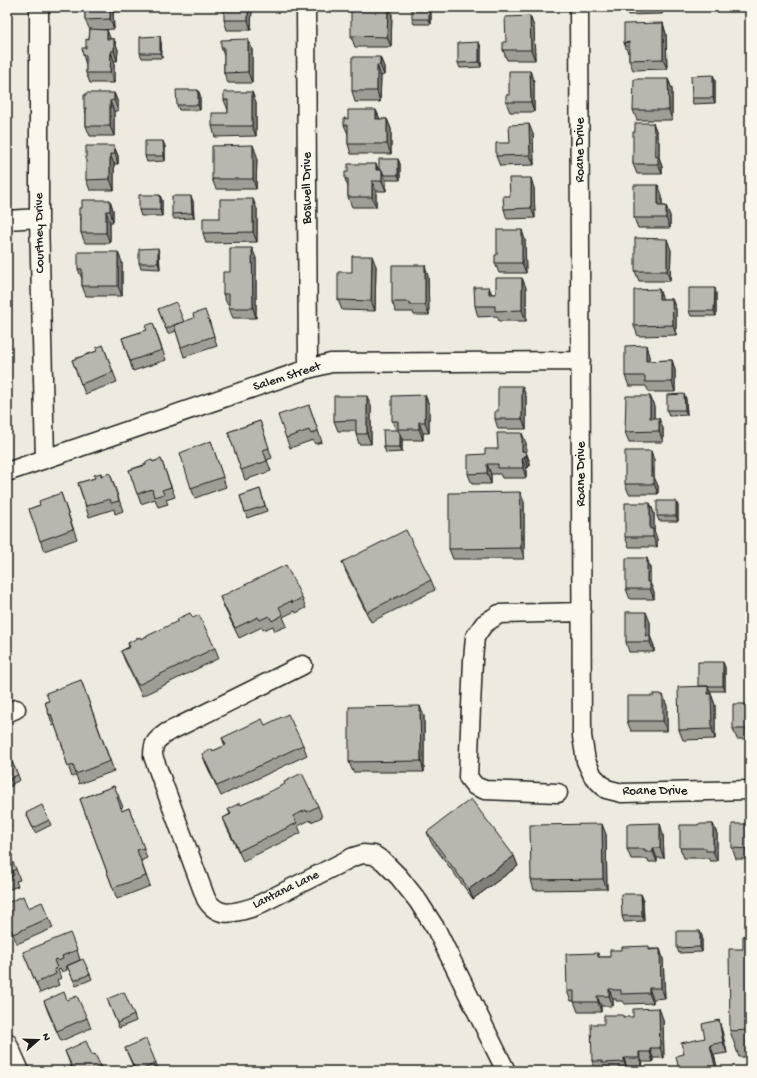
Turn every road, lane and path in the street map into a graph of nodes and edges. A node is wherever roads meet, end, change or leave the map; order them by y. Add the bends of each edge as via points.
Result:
1 (39, 7) edge
2 (306, 7) edge
3 (579, 7) edge
4 (39, 218) junction
5 (7, 220) edge
6 (581, 361) junction
7 (308, 369) junction
8 (45, 458) junction
9 (7, 472) edge
10 (582, 612) junction
11 (303, 665) dead end
12 (750, 790) edge
13 (558, 793) dead end
14 (7, 1042) edge
15 (20, 1071) edge
16 (506, 1071) edge

1 - 4 street, Courtney Drive
2 - 7 street, Boswell Drive
3 - 6 street, Roane Drive
4 - 5 street
4 - 8 street, Courtney Drive
6 - 7 street, Salem Street via 331,363
6 - 10 street, Roane Drive
7 - 8 street, Salem Street
8 - 9 street, Salem Street
10 - 12 street, Roane Drive via 582,736 586,761 593,776 606,789 622,793
10 - 13 street via 499,614 484,624 475,637 468,777 475,786 485,790
11 - 16 street, Lantana Lane via 166,733 155,742 154,756 210,906 217,911 228,913 254,907 353,857 363,854 374,855 399,877 436,929
14 - 15 street

